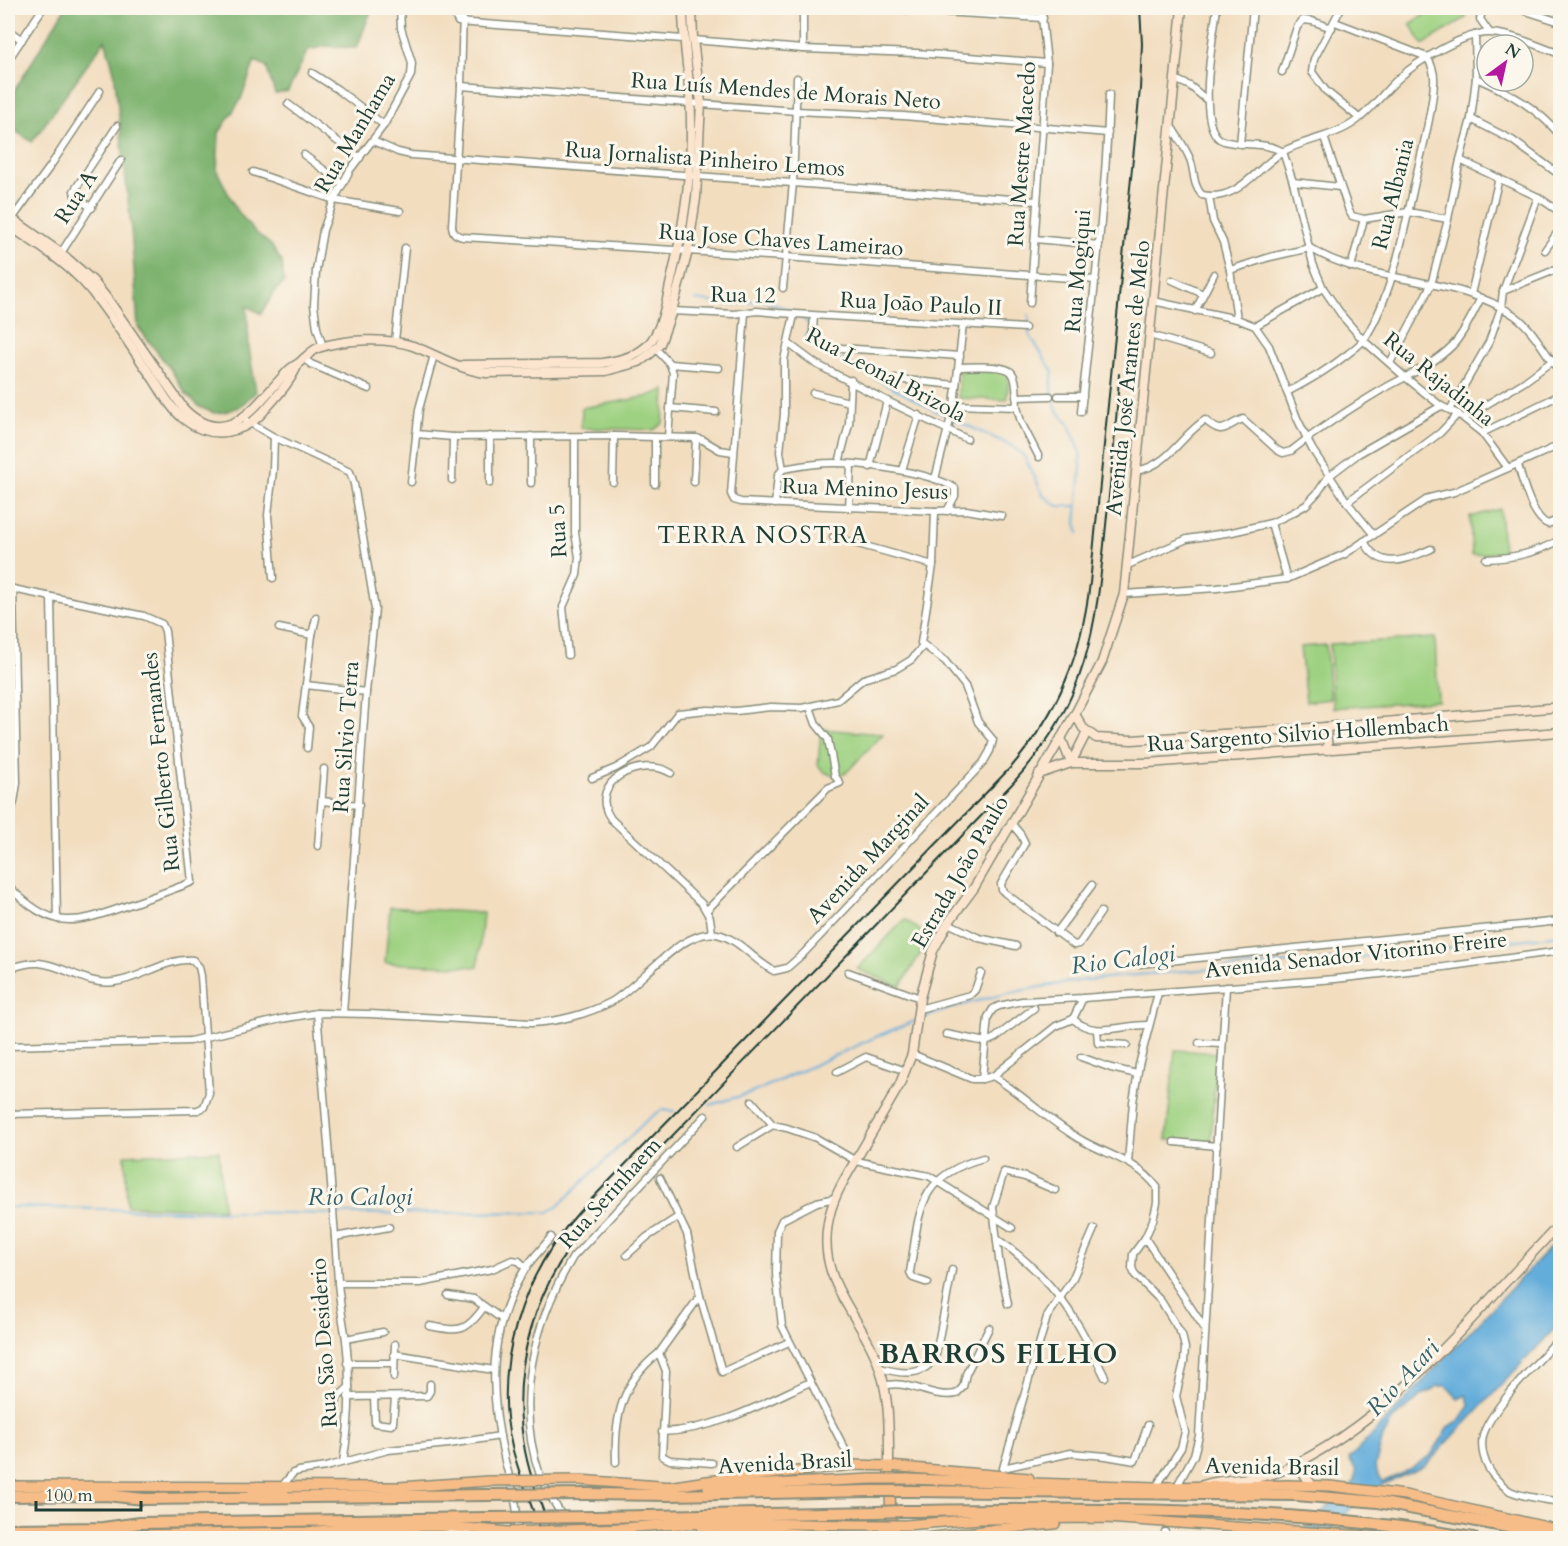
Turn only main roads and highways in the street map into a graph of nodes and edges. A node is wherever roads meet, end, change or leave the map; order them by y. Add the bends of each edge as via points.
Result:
1 (683, 8) edge
2 (692, 8) edge
3 (1182, 8) edge
4 (693, 177) junction
5 (9, 220) edge
6 (683, 251) junction
7 (136, 348) junction
8 (574, 368) junction
9 (1560, 707) edge
10 (1075, 714) junction
11 (1326, 727) junction
12 (1087, 732) junction
13 (1560, 732) edge
14 (1061, 738) junction
15 (1328, 750) junction
16 (1071, 763) junction
17 (1039, 774) junction
18 (1560, 1224) edge
19 (1303, 1460) junction
20 (889, 1466) junction
21 (1055, 1484) junction
22 (1312, 1485) junction
23 (8, 1486) edge
24 (224, 1486) junction
25 (1200, 1486) junction
26 (668, 1487) junction
27 (8, 1496) edge
28 (313, 1497) junction
29 (1090, 1518) junction
30 (335, 1521) junction
31 (682, 1523) junction
32 (8, 1529) edge
33 (1560, 1530) edge
34 (259, 1532) junction
35 (476, 1534) edge
36 (8, 1537) edge
37 (1560, 1537) edge
38 (858, 1539) edge
39 (892, 1539) edge
40 (926, 1539) edge
41 (1395, 1539) edge
42 (1473, 1539) edge

1 - 4 main road
2 - 4 main road via 701,103
3 - 10 main road, Avenida José Arantes de Melo via 1124,594 1102,662
4 - 6 main road
5 - 7 main road via 83,281
5 - 7 main road via 84,272 101,291
6 - 8 main road via 662,317 648,345 627,357
6 - 8 main road via 672,310 656,349 639,362 620,369
7 - 8 main road via 184,409 206,423 218,425 250,424 288,370 323,347 395,341 458,365
9 - 11 main road, Rua Sargento Silvio Hollembach
10 - 12 main road
10 - 14 main road, Avenida José Arantes de Melo
11 - 12 main road, Rua Sargento Silvio Hollembach via 1132,740 1096,738
11 - 15 main road
12 - 16 main road
13 - 15 main road, Rua Sargento Silvio Hollembach
14 - 16 main road
14 - 17 main road, Estrada João Paulo
15 - 16 main road, Rua Sargento Silvio Hollembach via 1148,763
16 - 17 main road, Rua Sargento Silvio Hollembach
17 - 20 main road, Estrada João Paulo via 933,951 906,1071 835,1198 826,1236 831,1276 880,1368 888,1418
18 - 19 main road via 1422,1371 1368,1416
19 - 22 main road via 1303,1473
19 - 25 main road via 1271,1475 1217,1480
20 - 21 main road via 1019,1477
20 - 26 main road via 853,1465
20 - 39 main road, Estrada João Paulo
21 - 25 main road, Avenida Brasil
21 - 26 main road, Avenida Brasil, bridge via 871,1479
22 - 25 main road, Avenida Brasil
22 - 33 main road, Avenida Brasil via 1415,1497
23 - 24 main road, Avenida Brasil
24 - 26 main road, Avenida Brasil, bridge via 399,1487 579,1480
24 - 28 main road
27 - 28 highway, Avenida Brasil
28 - 37 highway, Avenida Brasil, bridge via 872,1491 1215,1493 1378,1502
29 - 31 main road, bridge via 906,1525
29 - 40 main road
29 - 41 main road
30 - 32 highway, Avenida Brasil
30 - 34 main road
30 - 42 highway, Avenida Brasil, bridge via 1184,1510 1367,1524
31 - 35 main road, bridge
31 - 38 main road
34 - 35 main road via 440,1526
34 - 36 main road

